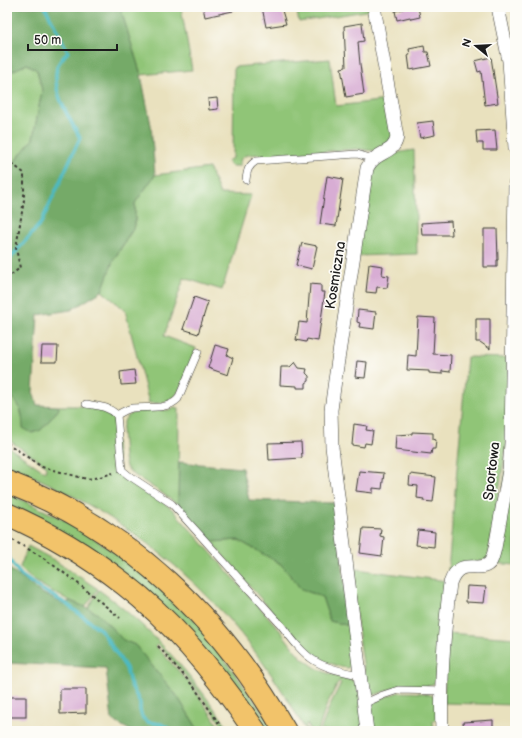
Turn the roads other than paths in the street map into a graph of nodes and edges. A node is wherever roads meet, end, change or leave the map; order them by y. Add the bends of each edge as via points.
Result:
1 (374, 7) edge
2 (498, 7) edge
3 (515, 148) edge
4 (371, 161) junction
5 (246, 180) dead end
6 (515, 184) edge
7 (198, 352) dead end
8 (86, 404) dead end
9 (117, 415) junction
10 (7, 482) edge
11 (7, 514) edge
12 (360, 676) junction
13 (441, 691) junction
14 (363, 704) junction
15 (255, 731) edge
16 (285, 731) edge
17 (367, 731) edge
18 (442, 731) edge

1 - 4 street via 397,137 392,148
2 - 3 street via 509,61
4 - 5 lane via 357,154 256,160 251,164
4 - 12 street, Kosmiczna via 367,168 334,380 332,410 332,447
6 - 13 street, Sportowa via 509,470 491,560 485,566 460,569 452,576
7 - 9 lane via 178,399 172,405 130,408
8 - 9 lane via 112,410
9 - 12 lane via 122,470 172,504 306,655 328,669
10 - 16 highway via 94,525 172,586 197,610 245,668
11 - 15 highway via 47,533 84,556 124,584 155,611 207,667
12 - 14 street, Kosmiczna
13 - 14 lane via 398,690
13 - 18 street, Sportowa
14 - 17 street, Kosmiczna

